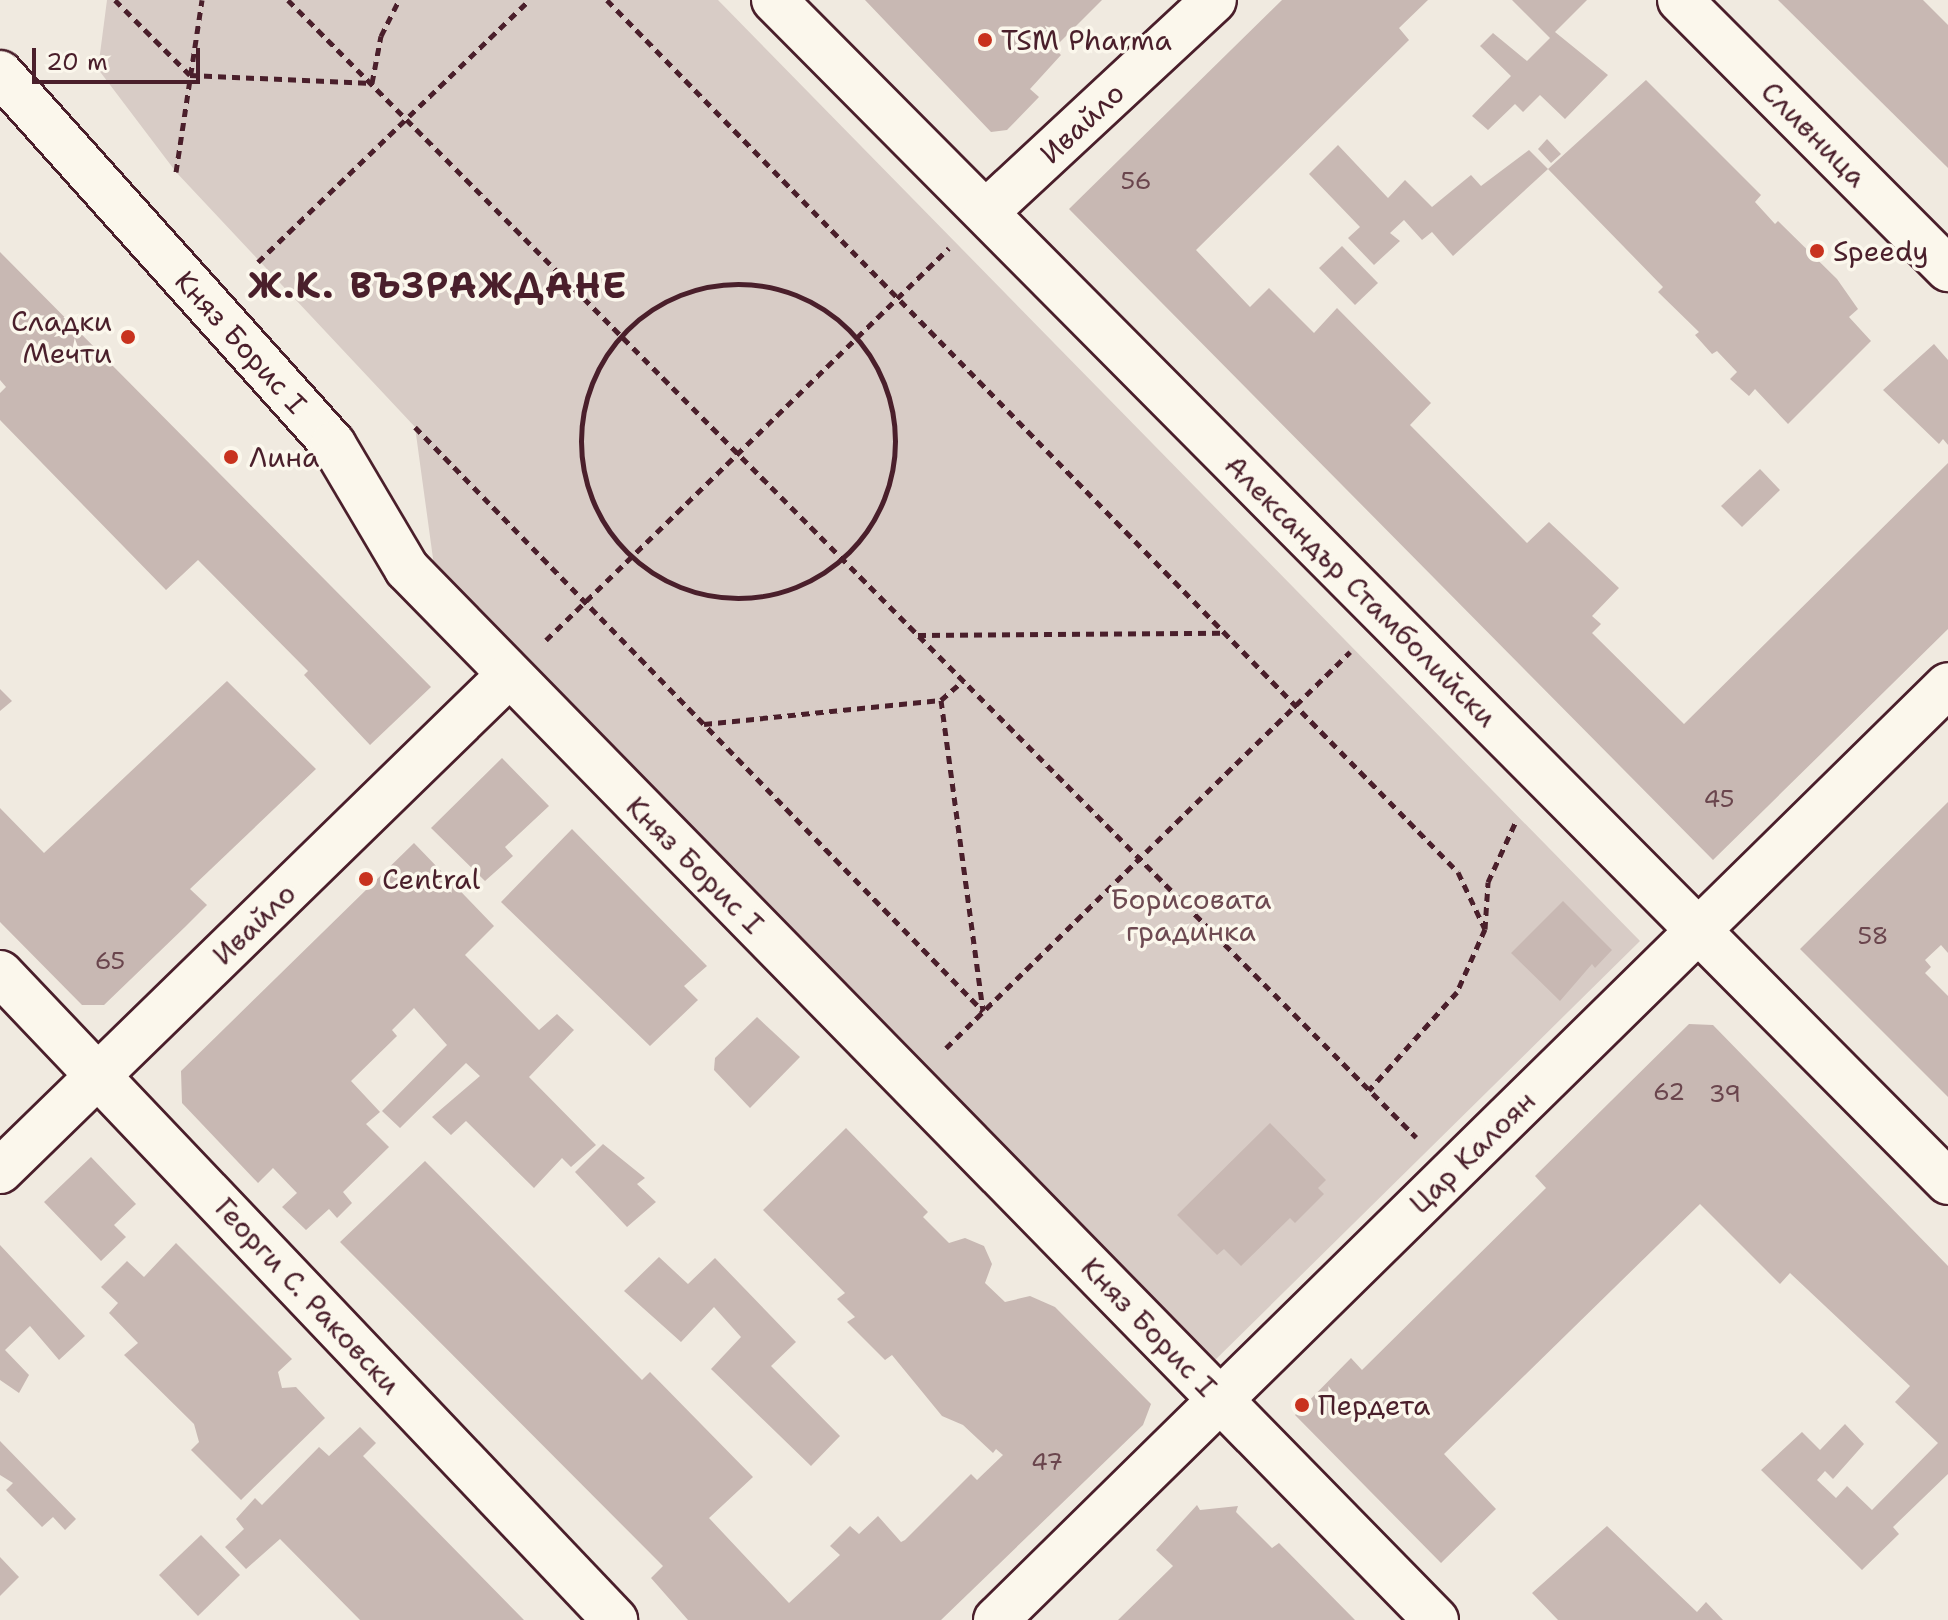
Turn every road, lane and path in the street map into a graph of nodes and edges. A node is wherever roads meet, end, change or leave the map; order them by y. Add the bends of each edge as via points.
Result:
1 (115, 0) edge
2 (202, 0) edge
3 (288, 0) edge
4 (399, 0) edge
5 (529, 0) edge
6 (607, 0) edge
7 (774, 0) edge
8 (1214, 0) edge
9 (1680, 0) edge
10 (0, 73) edge
11 (190, 75) junction
12 (372, 83) junction
13 (405, 120) junction
14 (176, 172) dead end
15 (986, 212) junction
16 (258, 262) dead end
17 (1948, 269) edge
18 (898, 297) junction
19 (620, 335) junction
20 (857, 337) junction
21 (415, 427) dead end
22 (737, 454) junction
23 (631, 558) junction
24 (843, 561) junction
25 (586, 601) junction
26 (1225, 633) junction
27 (917, 635) junction
28 (1354, 648) dead end
29 (508, 676) junction
30 (963, 681) junction
31 (1948, 685) edge
32 (941, 700) junction
33 (1294, 704) junction
34 (704, 724) junction
35 (1519, 817) dead end
36 (1139, 858) junction
37 (1485, 929) junction
38 (1698, 930) junction
39 (0, 973) edge
40 (983, 1011) junction
41 (942, 1052) dead end
42 (99, 1075) junction
43 (1369, 1090) junction
44 (1418, 1140) dead end
45 (0, 1171) edge
46 (1948, 1182) edge
47 (1220, 1400) junction
48 (615, 1620) edge
49 (996, 1620) edge
50 (1436, 1620) edge

1 - 11 path
2 - 11 path
3 - 12 path
4 - 12 path via 381,36
5 - 13 path
6 - 18 path
7 - 15 street, Александър Стамболийски
8 - 15 street, Ивайло
9 - 17 street, Сливница
10 - 29 street, Княз Борис I via 333,444 407,569
11 - 12 path
11 - 14 path
12 - 13 path
13 - 16 path
13 - 19 path
15 - 18 path
15 - 38 street, Александър Стамболийски
18 - 20 path
18 - 26 path
19 - 20 path via 662,302 709,285 759,284 807,299
19 - 22 path
19 - 23 path via 596,371 582,416 581,463 594,508
20 - 22 path
20 - 24 path via 879,369 895,419 894,470 877,518
21 - 25 path
22 - 23 path
22 - 24 path
23 - 24 path via 659,578 706,596 755,599 803,586
23 - 25 path
24 - 27 path
25 - 29 path
25 - 34 path
26 - 27 path
26 - 33 path
27 - 30 path
28 - 33 path
29 - 42 street, Ивайло
29 - 47 street, Княз Борис I
30 - 32 path
30 - 36 path
31 - 38 street, Цар Калоян
32 - 34 path
32 - 40 path
33 - 36 path
33 - 37 path via 1458,872
34 - 40 path
35 - 37 path via 1488,882
36 - 40 path
36 - 43 path
37 - 43 path via 1457,992
38 - 46 street, Александър Стамболийски
38 - 47 street, Цар Калоян
39 - 42 street, Георги С. Раковски
40 - 41 path
42 - 45 street, Ивайло
42 - 48 street, Георги С. Раковски
43 - 44 path
47 - 49 street, Цар Калоян
47 - 50 street, Княз Борис I

